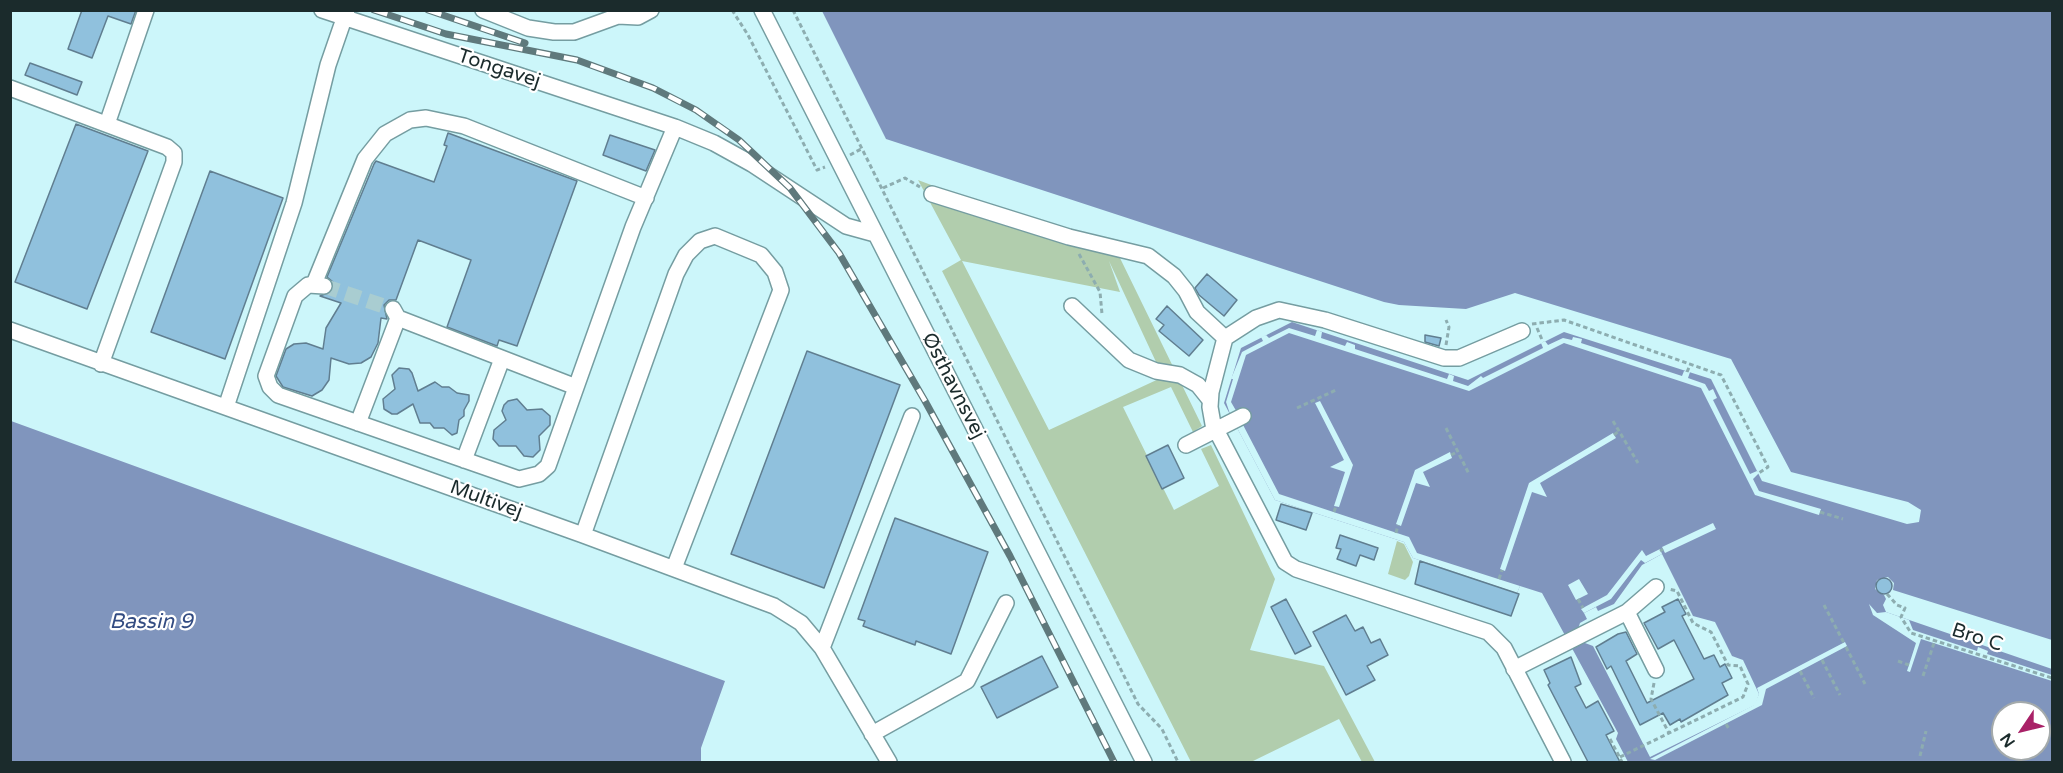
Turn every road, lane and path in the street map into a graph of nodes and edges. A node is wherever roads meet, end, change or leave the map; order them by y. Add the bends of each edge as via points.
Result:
1 (146, 10) edge
2 (322, 10) edge
3 (483, 10) edge
4 (651, 10) edge
5 (732, 10) edge
6 (762, 10) edge
7 (793, 10) edge
8 (620, 13) edge
9 (346, 14) edge
10 (10, 88) edge
11 (107, 124) junction
12 (675, 127) junction
13 (863, 148) junction
14 (838, 161) junction
15 (883, 188) junction
16 (932, 194) joint
17 (646, 198) junction
18 (875, 234) junction
19 (1069, 237) junction
20 (1100, 292) dead end
21 (1072, 306) dead end
22 (1446, 320) dead end
23 (1449, 327) dead end
24 (10, 330) edge
25 (1522, 331) joint
26 (1225, 338) junction
27 (502, 359) junction
28 (1691, 363) junction
29 (101, 364) junction
30 (1688, 372) dead end
31 (576, 387) junction
32 (1336, 390) dead end
33 (1210, 400) junction
34 (226, 407) junction
35 (1298, 408) dead end
36 (912, 416) dead end
37 (1243, 416) dead end
38 (1613, 421) dead end
39 (358, 423) junction
40 (1446, 428) dead end
41 (1216, 430) junction
42 (1619, 431) junction
43 (1614, 435) dead end
44 (1186, 445) dead end
45 (1458, 452) junction
46 (1451, 455) dead end
47 (464, 460) junction
48 (1638, 463) dead end
49 (1469, 474) dead end
50 (1759, 474) dead end
51 (1336, 506) dead end
52 (1334, 512) dead end
53 (1820, 512) dead end
54 (1843, 519) dead end
55 (1398, 525) dead end
56 (1396, 533) dead end
57 (583, 535) junction
58 (674, 568) junction
59 (1502, 570) dead end
60 (1499, 579) dead end
61 (1656, 587) joint
62 (1887, 594) dead end
63 (1578, 599) dead end
64 (1005, 603) dead end
65 (1824, 605) dead end
66 (1583, 608) dead end
67 (1627, 612) junction
68 (1844, 643) dead end
69 (1934, 643) dead end
70 (1846, 647) dead end
71 (822, 648) junction
72 (1821, 660) dead end
73 (1898, 661) dead end
74 (1909, 665) dead end
75 (1514, 669) junction
76 (1656, 670) joint
77 (1800, 671) dead end
78 (1923, 676) dead end
79 (2052, 678) edge
80 (1865, 684) dead end
81 (1840, 695) dead end
82 (1814, 698) dead end
83 (1726, 724) dead end
84 (1729, 729) dead end
85 (1926, 731) dead end
86 (873, 734) junction
87 (1670, 734) junction
88 (1610, 739) dead end
89 (1920, 756) dead end
90 (1620, 757) junction
91 (889, 762) edge
92 (1144, 762) edge
93 (1178, 762) edge
94 (1563, 762) edge
95 (1622, 762) edge

1 - 11 street
2 - 9 street, Tongavej
3 - 8 street via 528,28 554,32 574,32
4 - 8 street via 638,18
5 - 14 path via 817,170
6 - 14 street, Østhavnsvej
7 - 13 path
9 - 12 street, Tongavej
9 - 34 street via 328,65 294,203
10 - 11 street
11 - 29 street via 167,147 175,157
12 - 17 street
12 - 18 street, Tongavej via 752,164 846,226
13 - 14 path
13 - 15 path
14 - 18 street, Østhavnsvej
15 - 16 path via 905,178
15 - 93 path via 1138,704 1162,729
16 - 19 street
17 - 31 street
17 - 39 street via 464,126 426,118 410,120 385,134 364,159 319,285 295,296 266,376 278,395
18 - 92 street, Østhavnsvej
19 - 20 path
19 - 26 street via 1148,256 1174,276 1197,312
21 - 33 street via 1129,360 1155,371 1180,375 1198,385
22 - 23 path
24 - 29 street, Multivej
25 - 26 street via 1459,358 1444,358 1325,320 1279,310 1256,318
25 - 28 path via 1534,322 1564,320
26 - 33 street
27 - 31 street
27 - 39 street via 395,314
27 - 47 street
28 - 30 path
28 - 50 path via 1721,375 1768,467
29 - 34 street, Multivej
31 - 47 street via 548,466 539,474 519,479
32 - 35 path
33 - 41 street via 1210,416
34 - 57 street, Multivej
36 - 71 street
37 - 41 street
38 - 42 path
39 - 47 street
40 - 45 path
41 - 44 street
41 - 75 street via 1286,562 1296,569 1480,627 1499,642
42 - 43 path
42 - 48 path
45 - 46 path
45 - 49 path
51 - 52 path
53 - 54 path
55 - 56 path
57 - 58 street, Multivej
57 - 58 street via 676,274 686,255 700,241 715,236 761,255 775,272 781,290
58 - 71 street, Multivej via 774,606 801,623
59 - 60 path
61 - 67 street
61 - 87 path via 1677,591 1693,623 1711,632 1728,665 1740,666 1749,684 1743,697
62 - 79 path, Bro C via 1905,609 1901,617 1911,633
63 - 66 path
64 - 86 street via 967,681
65 - 68 path
67 - 75 street
67 - 76 street
69 - 78 path
70 - 80 path
71 - 86 street, Multivej
72 - 81 path
73 - 74 path
75 - 94 street
76 - 87 path via 1651,699
77 - 82 path
83 - 84 path
85 - 89 path
86 - 91 street, Multivej
87 - 90 path
88 - 90 path
90 - 95 path

